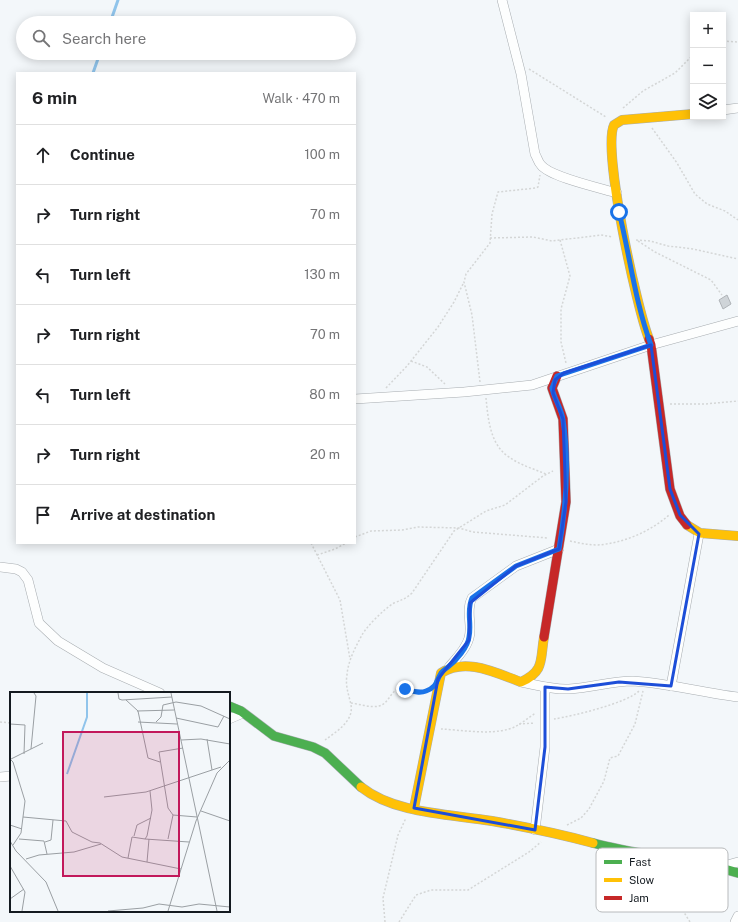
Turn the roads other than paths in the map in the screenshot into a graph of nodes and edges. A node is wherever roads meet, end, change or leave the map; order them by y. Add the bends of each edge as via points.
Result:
1 (502, 0) edge
2 (738, 108) edge
3 (726, 110) edge
4 (690, 114) edge
5 (617, 193) junction
6 (738, 321) edge
7 (651, 345) junction
8 (557, 376) junction
9 (356, 399) edge
10 (699, 534) junction
11 (738, 536) edge
12 (559, 549) junction
13 (0, 567) edge
14 (449, 667) junction
15 (521, 682) junction
16 (671, 686) junction
17 (545, 687) junction
18 (158, 692) edge
19 (738, 697) edge
20 (230, 706) edge
21 (243, 713) junction
22 (230, 719) edge
23 (10, 776) edge
24 (0, 777) edge
25 (414, 808) junction
26 (535, 830) junction
27 (611, 848) edge
28 (738, 862) edge
29 (728, 865) edge
30 (728, 870) edge
31 (738, 873) edge
32 (738, 916) edge
33 (735, 922) edge

1 - 5 street via 518,61 535,154 541,165 549,172 562,177
2 - 3 street
4 - 5 street via 644,117 623,120 615,124 611,146
5 - 7 street via 637,302
6 - 7 street
7 - 8 street
7 - 10 street via 670,488 676,508 684,521
8 - 9 street via 532,385
8 - 12 street via 552,388 563,419 566,466 566,502
10 - 11 street
10 - 16 street
12 - 14 street via 516,566 472,598 469,610 469,640
12 - 15 street via 538,668 534,676
13 - 18 street via 19,569 24,573 39,623 45,631 103,668
14 - 15 street via 480,668
14 - 25 street via 441,673 438,682
15 - 17 street
16 - 17 street via 633,681 568,689
16 - 19 street
17 - 26 street via 545,747
20 - 21 street
21 - 22 street
21 - 25 street via 274,736 315,748 332,758 373,797
23 - 24 street
25 - 26 street
26 - 27 street
28 - 29 street
30 - 31 street
32 - 33 street

